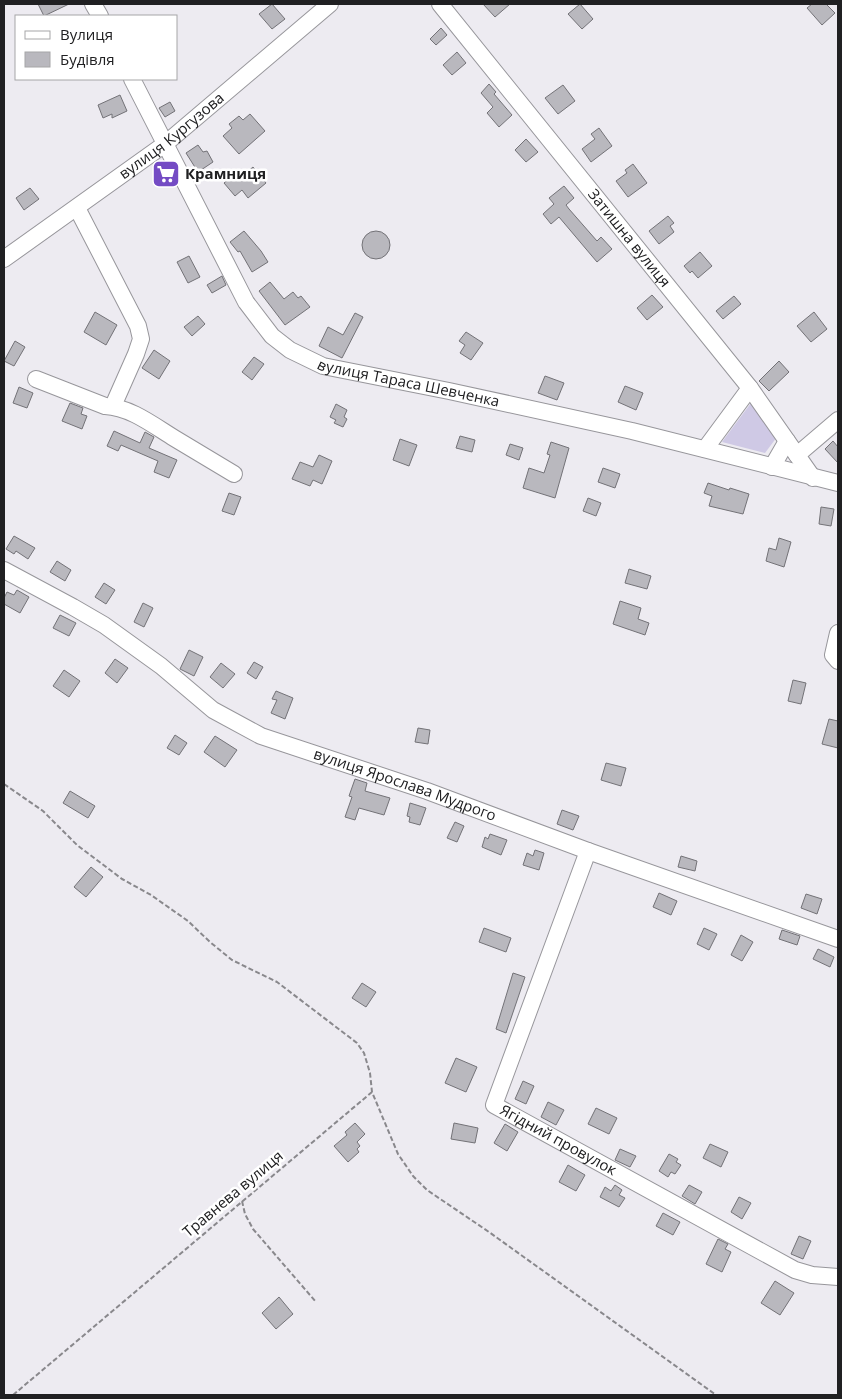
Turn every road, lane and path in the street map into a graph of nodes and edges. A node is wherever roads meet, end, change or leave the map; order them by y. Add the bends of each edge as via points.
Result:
1 (93, 4) edge
2 (330, 4) edge
3 (440, 4) edge
4 (99, 15) edge
5 (133, 80) edge
6 (165, 144) junction
7 (77, 208) junction
8 (4, 259) edge
9 (36, 379) dead end
10 (750, 388) junction
11 (113, 406) junction
12 (838, 420) edge
13 (787, 441) junction
14 (705, 449) junction
15 (797, 455) junction
16 (772, 466) junction
17 (234, 474) dead end
18 (813, 478) junction
19 (838, 483) edge
20 (4, 570) edge
21 (838, 634) edge
22 (838, 661) edge
23 (4, 784) edge
24 (588, 851) junction
25 (838, 939) edge
26 (372, 1092) junction
27 (242, 1201) junction
28 (834, 1274) edge
29 (316, 1302) dead end
30 (13, 1395) edge
31 (716, 1395) edge

1 - 4 street
2 - 6 street, вулиця Кургузова
3 - 10 street, Затишна вулиця
5 - 6 street, вулиця Тараса Шевченка
6 - 7 street, вулиця Кургузова
6 - 14 street, вулиця Тараса Шевченка via 246,302 272,336 290,350 323,366 478,397
7 - 8 street, вулиця Кургузова
7 - 11 street via 138,326 141,340
9 - 11 street via 105,406
10 - 13 street, Затишна вулиця
10 - 14 street
11 - 17 street via 144,420
12 - 15 street
13 - 15 street, Затишна вулиця
13 - 16 street
14 - 16 street, вулиця Тараса Шевченка
15 - 18 street, Затишна вулиця
16 - 18 street, вулиця Тараса Шевченка
18 - 19 street, вулиця Тараса Шевченка
20 - 24 street, вулиця Ярослава Мудрого via 104,625 161,666 213,710 261,736 427,791
21 - 22 street via 833,650
23 - 26 path via 43,811 77,845 122,879 188,920 232,960 277,982 358,1042 370,1073
24 - 25 street, вулиця Ярослава Мудрого
24 - 28 street, Ягідний провулок via 494,1105 795,1270 812,1275
26 - 27 path, Травнева вулиця
26 - 31 path via 398,1154 427,1190
27 - 29 path via 253,1228
27 - 30 path, Травнева вулиця

